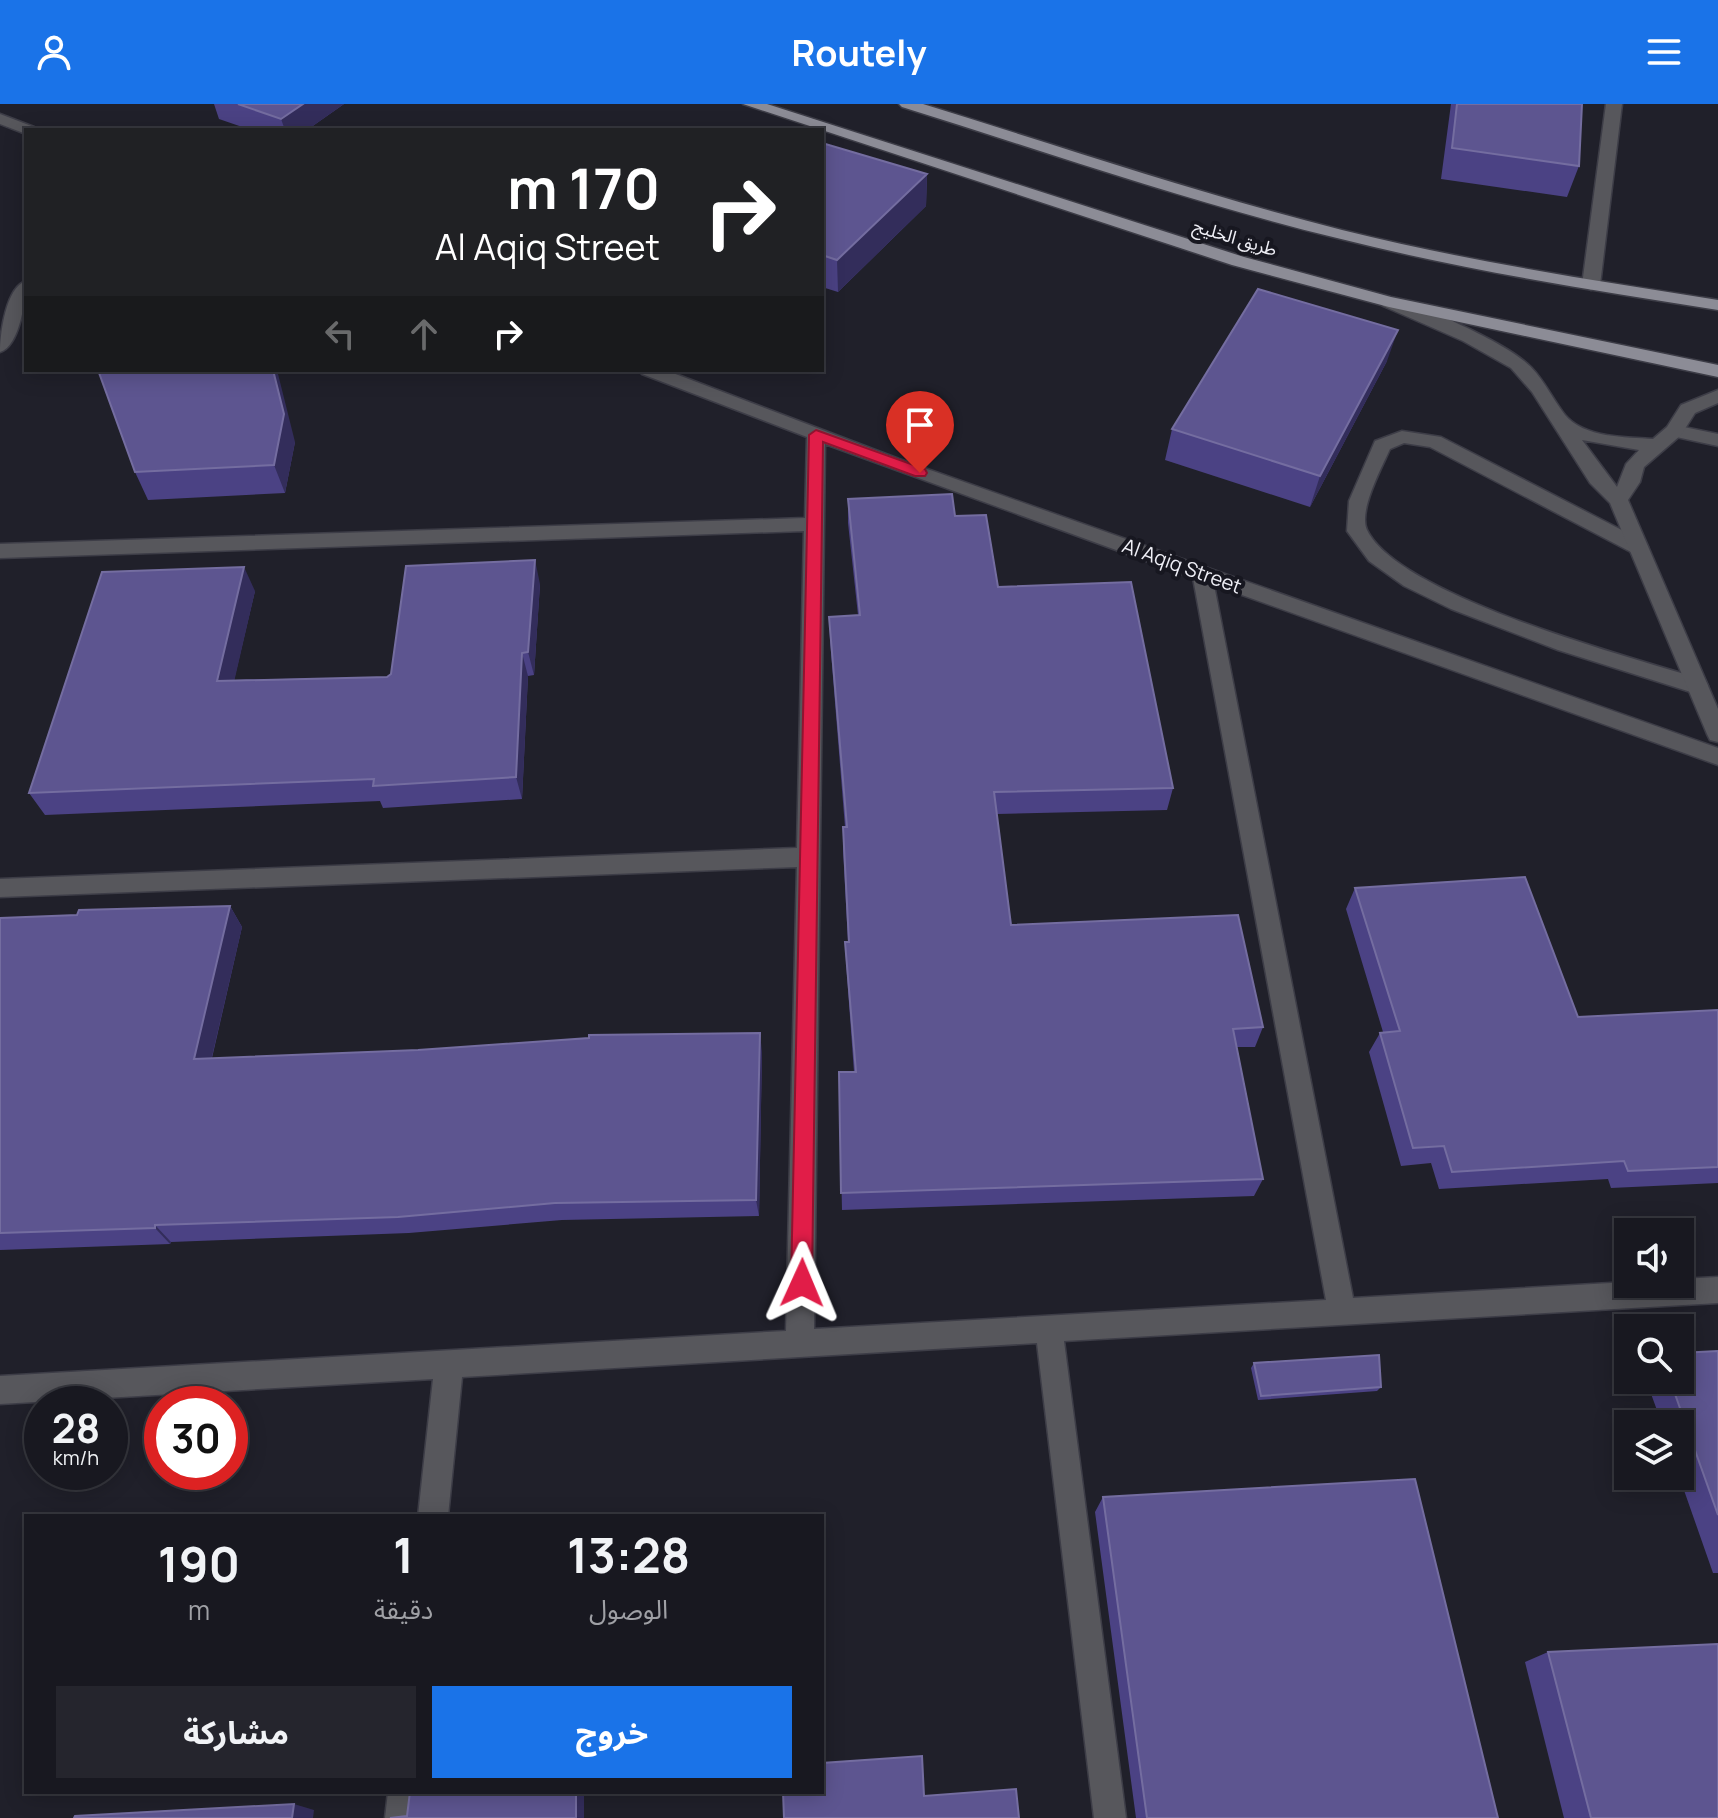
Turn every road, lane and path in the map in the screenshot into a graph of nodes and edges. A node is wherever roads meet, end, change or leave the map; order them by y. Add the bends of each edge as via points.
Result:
1 (751, 104) edge
2 (907, 104) edge
3 (1614, 104) edge
4 (0, 119) edge
5 (24, 128) edge
6 (1591, 285) junction
7 (24, 291) edge
8 (1389, 302) junction
9 (1718, 305) edge
10 (0, 346) edge
11 (1718, 371) edge
12 (653, 372) edge
13 (1718, 396) edge
14 (1558, 420) junction
15 (1674, 431) junction
16 (816, 435) junction
17 (1718, 440) edge
18 (1654, 445) junction
19 (1618, 500) junction
20 (815, 524) junction
21 (1638, 547) junction
22 (0, 551) edge
23 (1202, 573) junction
24 (1697, 686) junction
25 (1718, 734) edge
26 (1718, 757) edge
27 (809, 857) junction
28 (0, 888) edge
29 (1718, 1290) edge
30 (1342, 1312) junction
31 (1049, 1329) junction
32 (800, 1343) junction
33 (449, 1364) junction
34 (0, 1390) edge
35 (433, 1514) edge
36 (404, 1794) edge
37 (401, 1818) edge
38 (1110, 1818) edge

1 - 8 main road, طريق الخليج via 1238,261
2 - 6 main road, طريق الخليج via 1245,208 1402,249
3 - 6 street
4 - 5 street
6 - 9 main road, طريق الخليج
7 - 10 street
8 - 11 main road, طريق الخليج
8 - 14 street via 1517,364
12 - 16 street, Al Aqiq Street
13 - 15 street via 1688,409
14 - 18 street via 1596,437
14 - 19 street
15 - 17 street
15 - 18 street
16 - 20 street
16 - 23 street, Al Aqiq Street
18 - 19 street via 1635,464
19 - 21 street
20 - 22 street
20 - 27 street
21 - 24 street
21 - 24 street via 1434,441 1402,437 1382,445 1354,517 1369,551 1423,588 1493,620
23 - 26 street, Al Aqiq Street
23 - 30 street
24 - 25 street
27 - 28 street
27 - 32 street
29 - 30 street
30 - 31 street
31 - 32 street
31 - 38 street
32 - 33 street
33 - 34 street
33 - 35 street
36 - 37 street

